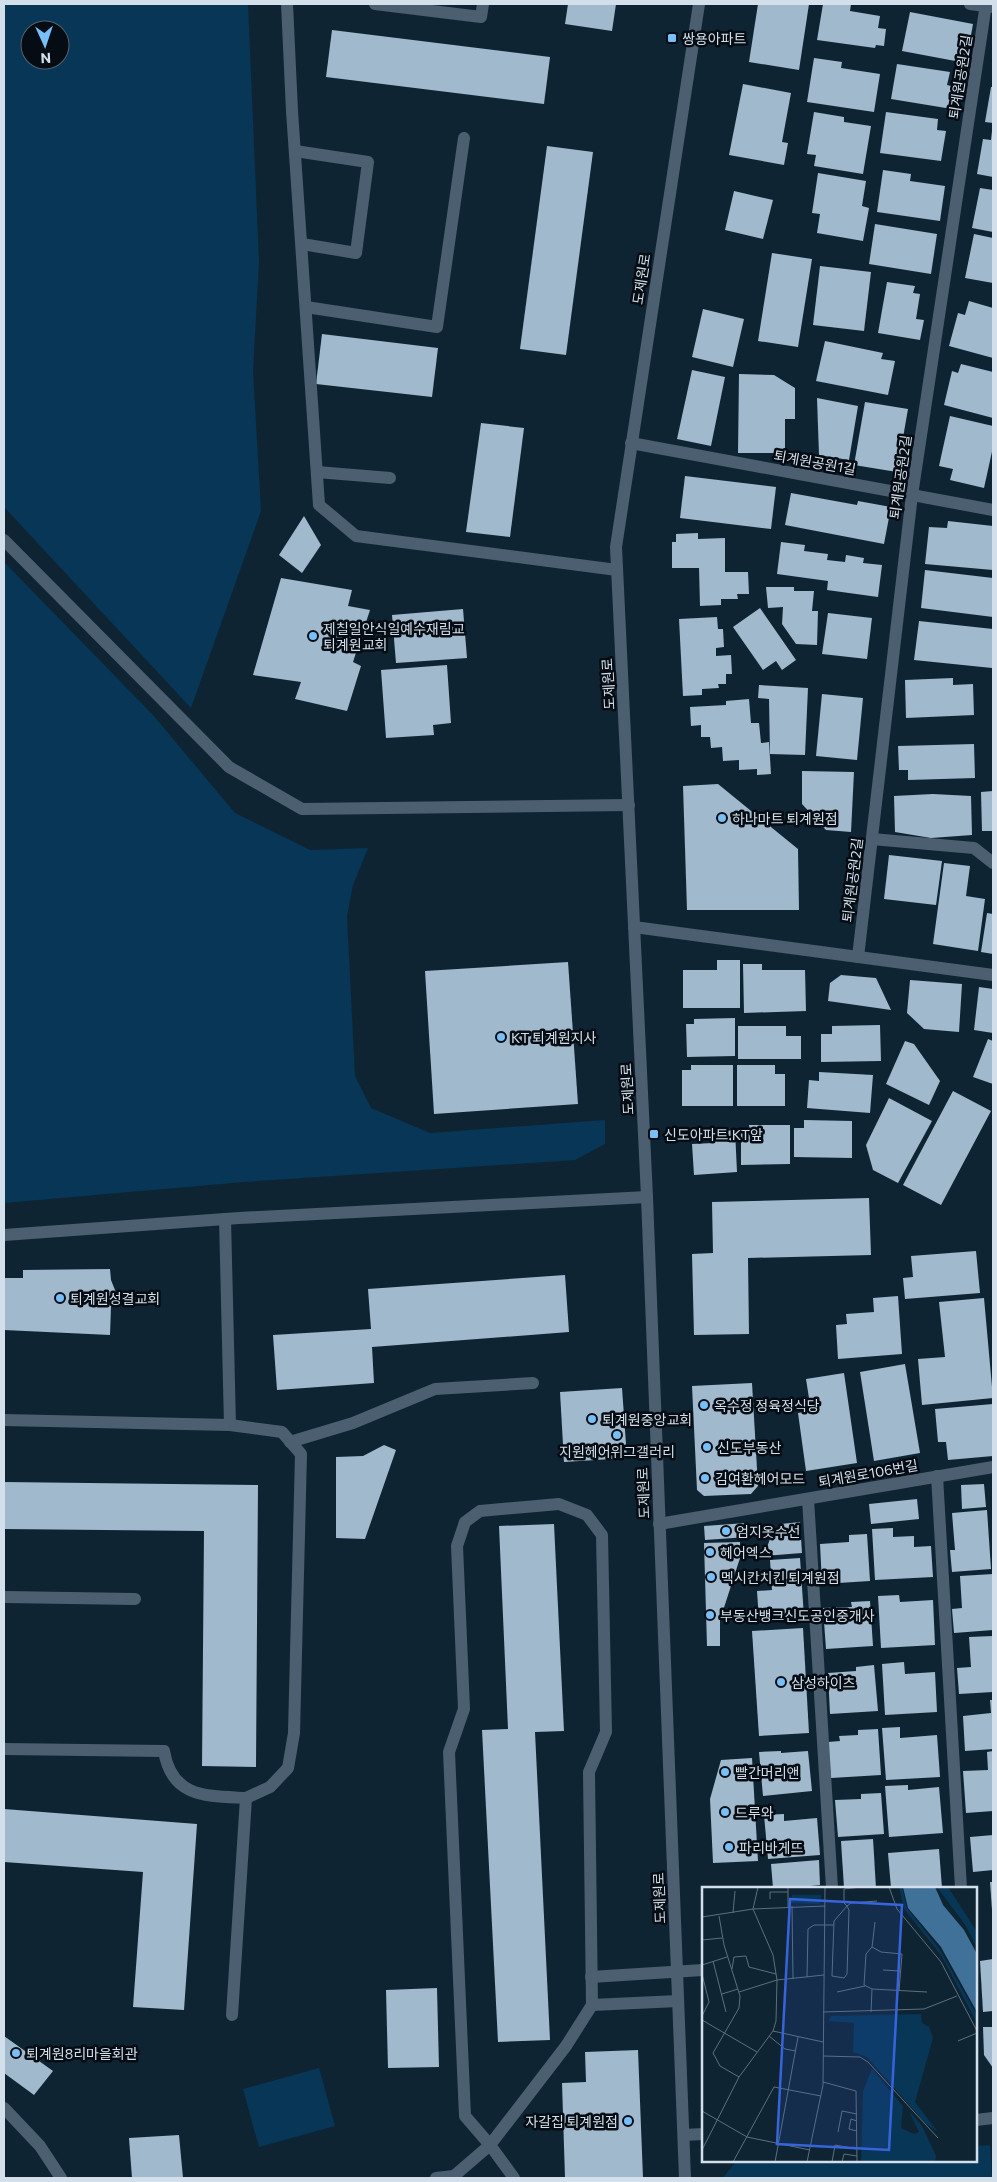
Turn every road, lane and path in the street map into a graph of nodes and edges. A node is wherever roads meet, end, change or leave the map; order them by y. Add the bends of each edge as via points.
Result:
1 (287, 4) edge
2 (375, 4) edge
3 (483, 4) edge
4 (699, 4) edge
5 (970, 4) edge
6 (988, 6) edge
7 (464, 138) dead end
8 (295, 151) junction
9 (302, 244) junction
10 (306, 307) junction
11 (631, 443) junction
12 (317, 472) junction
13 (390, 478) dead end
14 (912, 495) junction
15 (993, 510) edge
16 (4, 540) edge
17 (617, 570) junction
18 (629, 805) junction
19 (872, 839) junction
20 (993, 863) edge
21 (634, 927) junction
22 (858, 957) junction
23 (993, 975) edge
24 (648, 1196) junction
25 (225, 1219) junction
26 (4, 1235) edge
27 (533, 1383) dead end
28 (4, 1420) edge
29 (230, 1425) junction
30 (290, 1442) junction
31 (993, 1467) edge
32 (937, 1476) junction
33 (808, 1499) junction
34 (659, 1524) junction
35 (4, 1597) edge
36 (135, 1599) dead end
37 (4, 1749) edge
38 (246, 1798) junction
39 (832, 1887) edge
40 (962, 1887) edge
41 (702, 1970) edge
42 (677, 1972) junction
43 (592, 1977) junction
44 (678, 2001) junction
45 (592, 2005) junction
46 (232, 2015) dead end
47 (4, 2108) edge
48 (993, 2118) edge
49 (977, 2120) edge
50 (702, 2134) edge
51 (684, 2136) junction
52 (490, 2144) junction
53 (61, 2178) edge
54 (436, 2178) edge
55 (514, 2178) edge
56 (685, 2178) edge

1 - 8 street
2 - 3 street via 481,17
4 - 11 street, 도제원로
5 - 6 street
6 - 14 street, 퇴계원공원2길
7 - 10 street via 438,327
8 - 9 street
8 - 9 street via 368,162 356,252
9 - 10 street
10 - 12 street
11 - 14 street, 퇴계원공원1길
11 - 17 street, 도제원로 via 616,547
12 - 13 street
12 - 17 street via 319,505 356,536
14 - 15 street, 퇴계원공원1길
14 - 19 street, 퇴계원공원2길
16 - 18 street via 229,767 302,809
17 - 18 street, 도제원로
18 - 21 street, 도제원로
19 - 20 street via 974,848
19 - 22 street, 퇴계원공원2길
21 - 22 street
21 - 24 street, 도제원로
22 - 23 street
24 - 25 street
24 - 34 street, 도제원로
25 - 26 street
25 - 29 street
27 - 30 street via 435,1389 353,1423
28 - 29 street
29 - 30 street via 282,1432
30 - 38 street via 301,1454 294,1732 288,1768 270,1787
31 - 32 street, 퇴계원로106번길
32 - 33 street, 퇴계원로106번길
32 - 40 street
33 - 34 street, 퇴계원로106번길
33 - 39 street
34 - 42 street, 도제원로
35 - 36 street
37 - 38 street via 164,1751 167,1769 179,1785 196,1794
38 - 46 street
41 - 42 street
42 - 43 street
42 - 44 street, 도제원로
43 - 45 street
43 - 52 street via 589,1772 606,1732 602,1535 587,1515 559,1504 480,1511 465,1522 457,1546 464,1709 449,1752 465,2116
44 - 45 street
44 - 51 street, 도제원로
45 - 52 street via 566,2046
47 - 53 street via 40,2146
48 - 49 street
50 - 51 street
51 - 56 street, 도제원로
52 - 54 street via 454,2176
52 - 55 street

